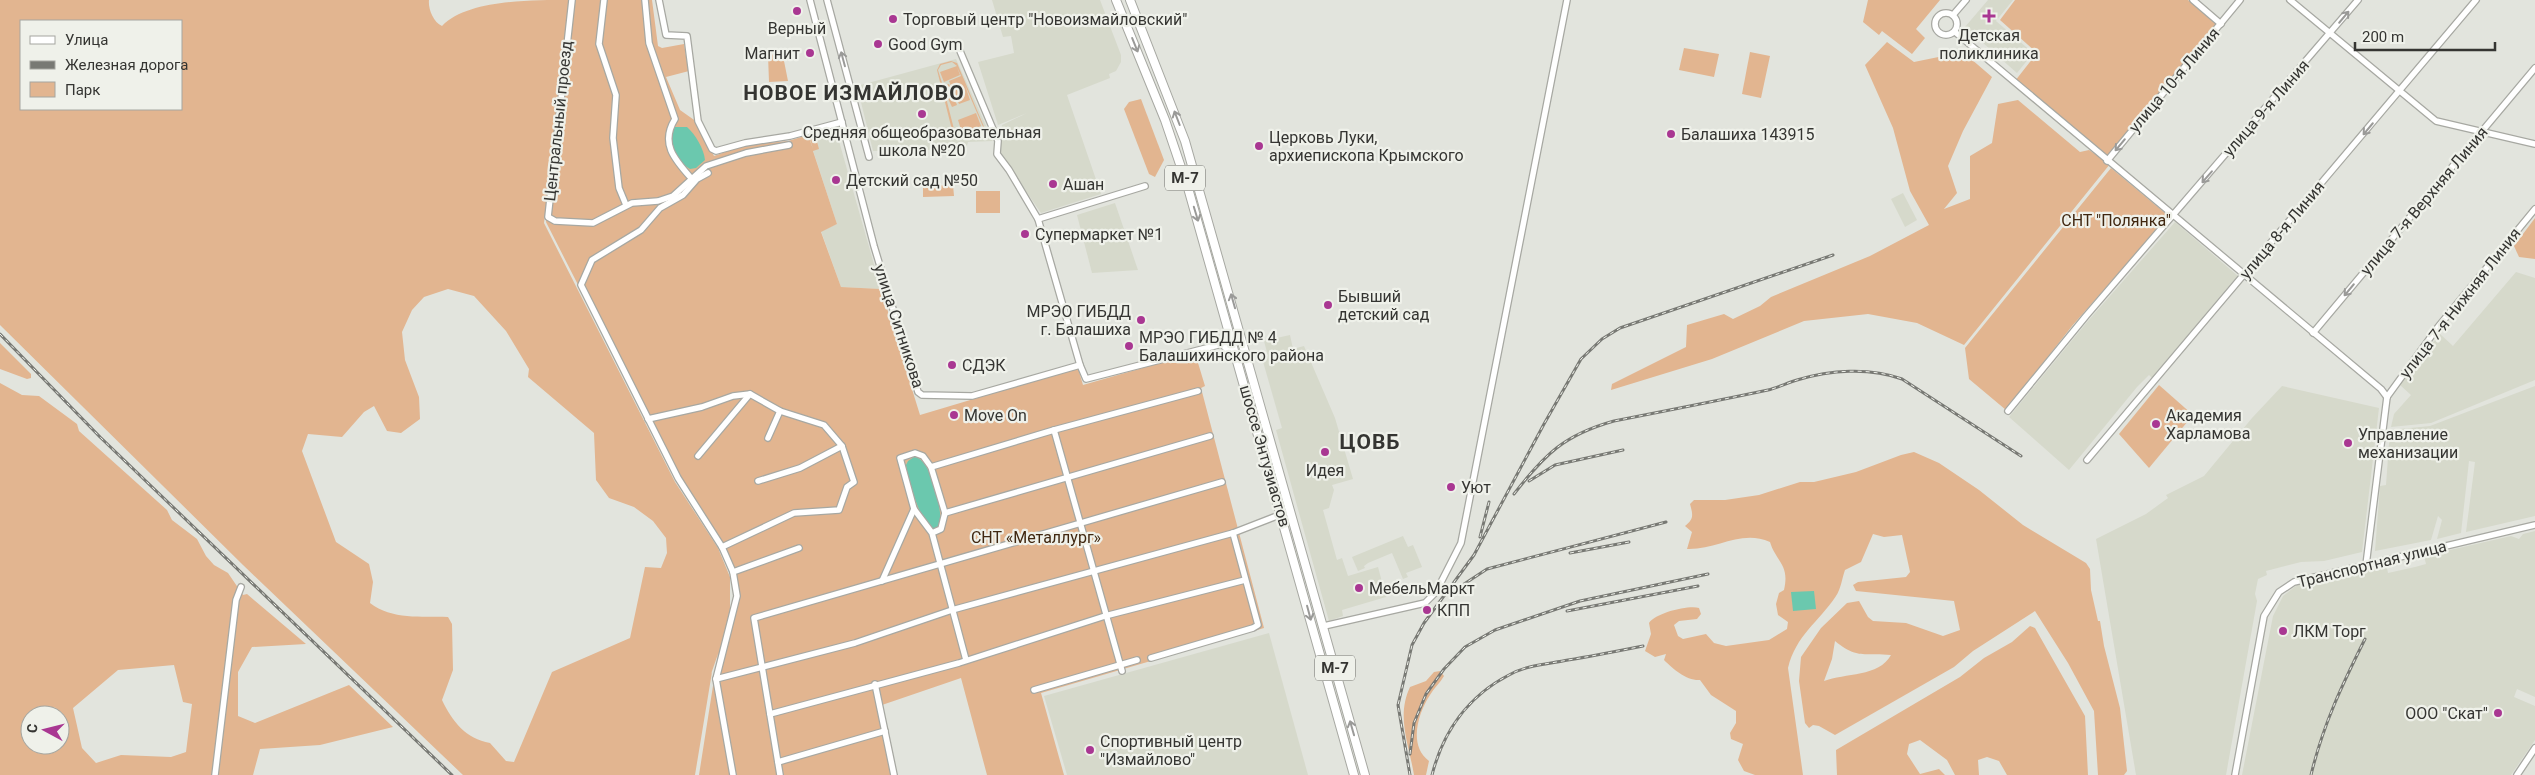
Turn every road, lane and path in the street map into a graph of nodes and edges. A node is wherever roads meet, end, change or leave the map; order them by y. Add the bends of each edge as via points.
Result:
1 (572, 0) edge
2 (604, 0) edge
3 (645, 0) edge
4 (659, 0) edge
5 (810, 0) edge
6 (827, 0) edge
7 (1116, 0) edge
8 (1130, 0) edge
9 (1567, 0) edge
10 (1966, 0) edge
11 (2193, 0) edge
12 (2240, 0) edge
13 (2290, 0) edge
14 (2358, 0) edge
15 (2476, 0) edge
16 (1954, 15) junction
17 (2221, 24) junction
18 (1955, 32) junction
19 (2330, 33) junction
20 (960, 51) dead end
21 (2535, 68) edge
22 (2400, 92) junction
23 (842, 122) junction
24 (2482, 132) junction
25 (2535, 144) edge
26 (789, 145) dead end
27 (869, 157) dead end
28 (2107, 161) junction
29 (708, 172) dead end
30 (691, 178) junction
31 (1145, 186) dead end
32 (626, 205) junction
33 (2535, 209) edge
34 (2174, 216) junction
35 (1038, 219) junction
36 (2244, 275) junction
37 (2313, 333) junction
38 (1238, 360) junction
39 (1080, 364) junction
40 (1198, 391) dead end
41 (750, 394) junction
42 (2386, 397) junction
43 (780, 411) junction
44 (2008, 412) dead end
45 (648, 419) junction
46 (1054, 430) junction
47 (1210, 436) dead end
48 (768, 438) dead end
49 (842, 446) junction
50 (698, 456) dead end
51 (2087, 460) dead end
52 (931, 467) junction
53 (1067, 477) junction
54 (758, 480) dead end
55 (1222, 482) dead end
56 (914, 508) junction
57 (945, 513) junction
58 (1282, 514) junction
59 (1079, 523) junction
60 (2535, 524) edge
61 (932, 533) junction
62 (1233, 533) junction
63 (722, 547) junction
64 (799, 548) dead end
65 (938, 564) junction
66 (2366, 565) junction
67 (1092, 570) junction
68 (733, 572) junction
69 (1245, 580) junction
70 (882, 581) junction
71 (241, 587) dead end
72 (952, 610) junction
73 (1105, 616) junction
74 (1324, 626) junction
75 (1151, 658) dead end
76 (966, 660) junction
77 (1136, 660) dead end
78 (761, 666) junction
79 (1121, 668) junction
80 (716, 679) junction
81 (875, 684) junction
82 (1034, 690) dead end
83 (770, 714) junction
84 (885, 731) junction
85 (2535, 748) edge
86 (778, 762) junction
87 (215, 775) edge
88 (732, 775) edge
89 (780, 775) edge
90 (894, 775) edge
91 (1354, 775) edge
92 (1365, 775) edge
93 (2235, 775) edge
94 (2517, 775) edge

1 - 32 street, Центральный проезд via 548,217 554,221 585,224 605,218
2 - 32 street, Центральный проезд via 599,44 616,95 613,138 619,188
3 - 30 street via 649,43 675,119 668,130 667,140 674,156
4 - 23 street via 666,35 687,36 698,121 712,149 716,151 790,136
5 - 23 street
27 -> 6 street
7 -> 38 highway, шоссе Энтузиастов / М-7 via 1162,113 1188,188
74 -> 8 highway, шоссе Энтузиастов / М-7 via 1185,141
9 - 74 street via 1461,543 1436,592 1425,603
10 - 16 street
11 - 17 street
12 - 17 street, улица 10-я Линия
13 - 19 street
19 -> 14 street, улица 9-я Линия
15 - 22 street, улица 8-я Линия
16 - 18 street via 1958,25
16 - 18 street via 1946,12 1939,15 1935,25 1944,36
17 -> 28 street, улица 10-я Линия
18 - 28 street
19 - 22 street
19 -> 34 street, улица 9-я Линия
20 - 35 street via 998,140 997,154
21 - 24 street, улица 7-я Верхняя Линия
22 - 24 street via 2436,122
22 -> 36 street, улица 8-я Линия
23 - 39 street, улица Ситникова via 886,286 920,394 972,396
24 - 25 street
24 -> 37 street, улица 7-я Верхняя Линия
26 - 30 street, Центральный проезд via 746,153 706,166
28 - 34 street
29 - 45 street via 683,195 660,208 641,230 592,260 581,285
30 - 32 street, Центральный проезд via 673,196
31 - 35 street
33 - 42 street, улица 7-я Нижняя Линия
34 - 36 street
34 - 44 street, улица 9-я Линия via 2086,316
35 - 39 street
36 - 37 street
36 - 51 street, улица 8-я Линия
37 - 42 street
38 - 39 street via 1222,344 1086,379
38 - 58 highway, шоссе Энтузиастов / М-7
40 - 46 street
41 - 43 street
41 - 45 street
41 - 50 street
42 - 66 street
43 - 48 street
43 - 49 street via 824,426
45 - 63 street via 678,478
46 - 52 street
46 - 53 street
47 - 53 street
49 - 54 street via 800,468
49 - 63 street via 854,482 847,486 839,510 794,513
52 - 56 street via 923,456 915,453 900,458
52 - 57 street
53 - 57 street
53 - 59 street
55 - 59 street
56 - 61 street
56 - 70 street
57 - 61 street via 941,529
58 - 62 street
58 -> 91 highway, шоссе Энтузиастов / М-7
59 - 65 street
59 - 67 street
60 - 66 street, Транспортная улица
61 - 65 street
62 - 67 street
62 - 69 street
63 - 68 street
64 - 68 street
65 - 70 street
65 - 72 street
66 - 93 street, Транспортная улица via 2294,582 2279,592 2270,604 2264,616
67 - 72 street
67 - 73 street
68 - 80 street via 737,596
69 - 73 street
69 - 75 street via 1258,625 1185,651
70 - 78 street via 754,618
71 - 87 street via 236,600
72 - 76 street
72 - 78 street via 855,643
73 - 76 street
73 - 79 street
92 -> 74 highway, шоссе Энтузиастов / М-7
76 - 81 street
77 - 79 street
78 - 80 street
78 - 83 street
79 - 82 street
80 - 88 street
81 - 83 street
81 - 84 street
83 - 86 street
84 - 86 street
84 - 90 street
85 - 94 street
86 - 89 street

